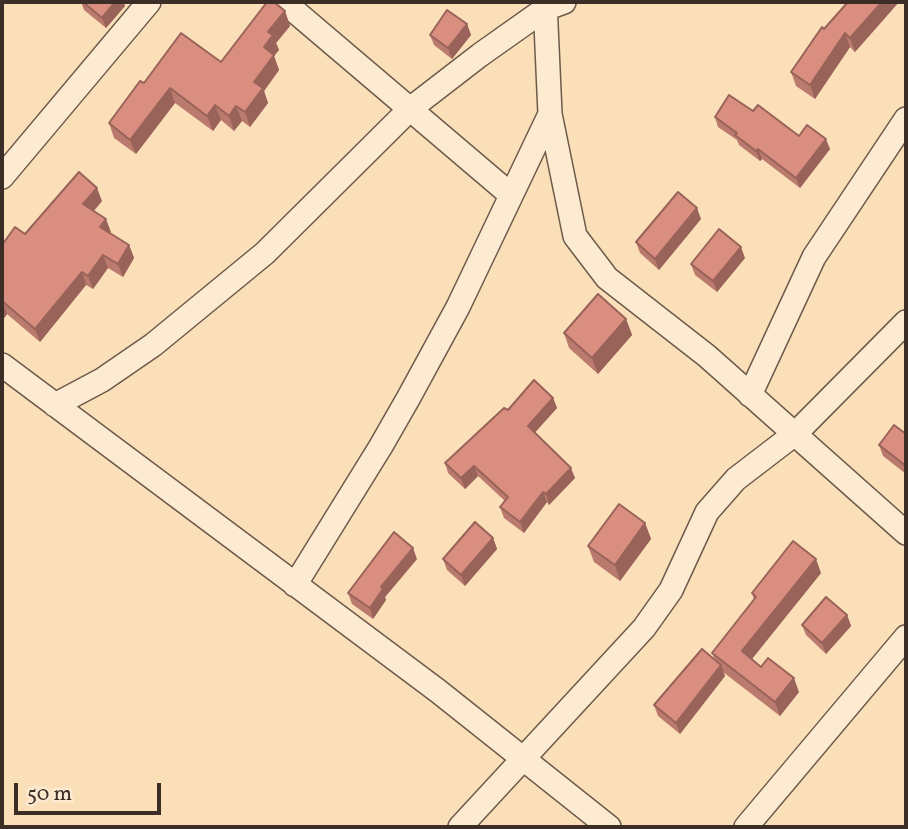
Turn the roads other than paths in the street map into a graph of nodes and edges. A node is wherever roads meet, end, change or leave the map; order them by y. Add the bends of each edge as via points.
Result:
1 (149, 2) edge
2 (284, 2) edge
3 (552, 4) edge
4 (410, 109) junction
5 (550, 114) junction
6 (906, 119) edge
7 (2, 177) edge
8 (511, 195) junction
9 (906, 322) edge
10 (2, 365) edge
11 (750, 396) junction
12 (55, 405) junction
13 (796, 433) junction
14 (906, 533) edge
15 (295, 585) junction
16 (906, 637) edge
17 (524, 760) junction
18 (460, 827) edge
19 (609, 827) edge
20 (746, 827) edge

1 - 7 street
2 - 4 street
3 - 4 street
3 - 5 street
4 - 8 street
4 - 12 street via 265,253 153,345
5 - 8 street
5 - 11 street via 575,236 607,278
6 - 11 street via 814,257
8 - 15 street via 410,397
9 - 13 street
10 - 12 street
11 - 13 street
12 - 15 street
13 - 14 street
13 - 17 street via 736,479 707,512 671,590 644,628
15 - 17 street
16 - 20 street
17 - 18 street
17 - 19 street

